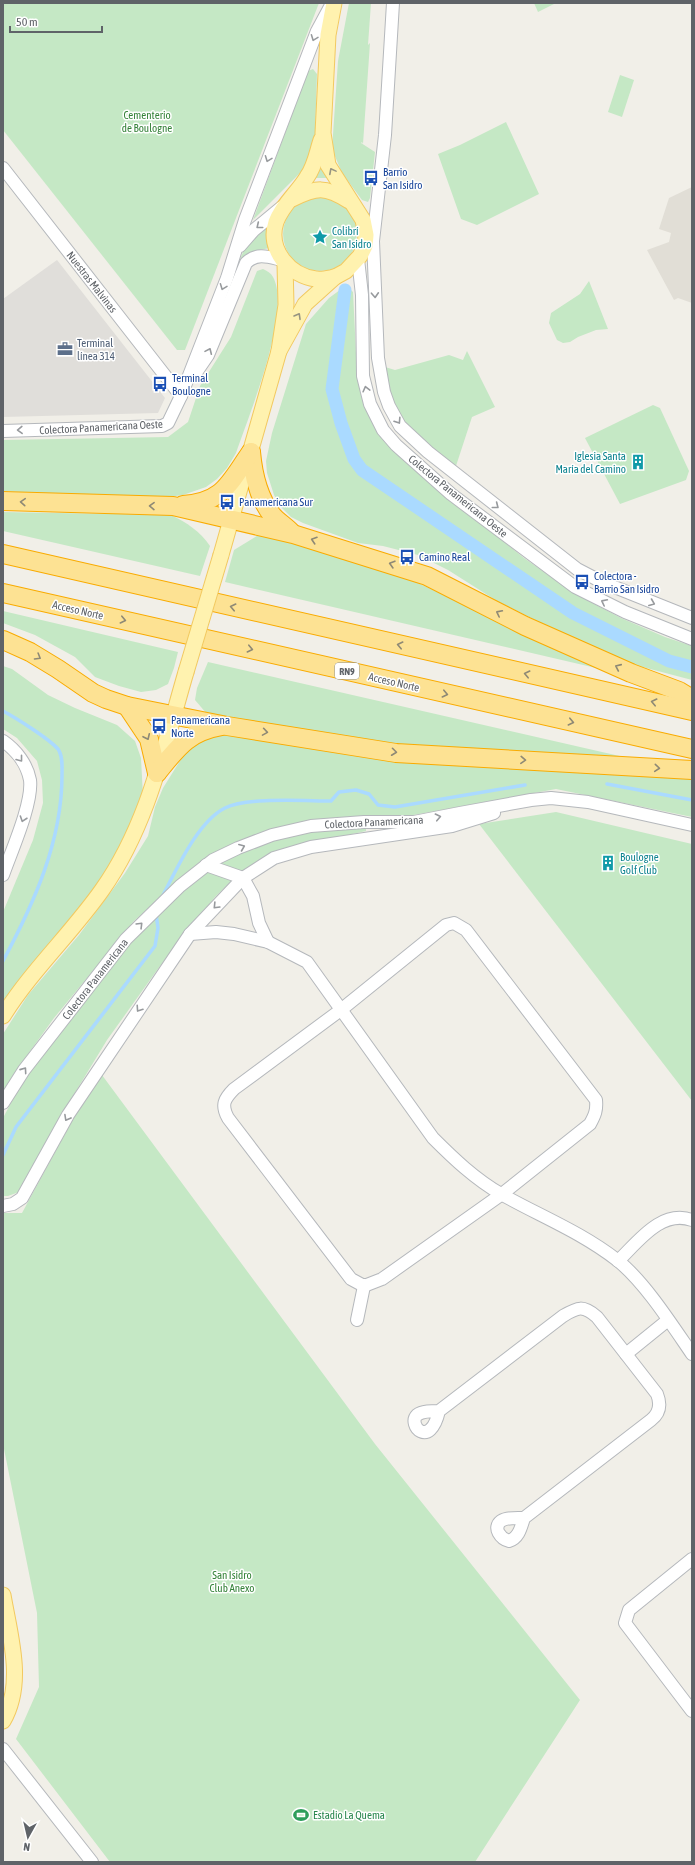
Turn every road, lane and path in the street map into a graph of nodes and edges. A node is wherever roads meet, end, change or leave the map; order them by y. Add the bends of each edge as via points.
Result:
1 (333, 3) edge
2 (393, 3) edge
3 (323, 133) junction
4 (3, 168) edge
5 (287, 203) junction
6 (353, 204) junction
7 (370, 233) junction
8 (237, 251) junction
9 (358, 259) junction
10 (284, 262) junction
11 (334, 277) junction
12 (279, 351) junction
13 (181, 396) junction
14 (3, 431) edge
15 (251, 452) junction
16 (3, 501) edge
17 (173, 506) junction
18 (232, 520) junction
19 (293, 534) junction
20 (3, 554) edge
21 (3, 592) edge
22 (692, 618) edge
23 (692, 639) edge
24 (3, 640) edge
25 (692, 699) edge
26 (128, 706) junction
27 (692, 711) edge
28 (173, 714) junction
29 (227, 726) junction
30 (3, 741) edge
31 (692, 749) edge
32 (692, 770) edge
33 (157, 773) junction
34 (531, 800) junction
35 (692, 825) edge
36 (206, 865) junction
37 (3, 875) edge
38 (243, 878) junction
39 (190, 934) junction
40 (268, 942) junction
41 (342, 1009) junction
42 (3, 1016) edge
43 (3, 1103) edge
44 (502, 1194) junction
45 (3, 1206) edge
46 (692, 1220) edge
47 (618, 1261) junction
48 (364, 1286) junction
49 (357, 1320) dead end
50 (668, 1320) junction
51 (626, 1354) junction
52 (692, 1354) edge
53 (438, 1411) dead end
54 (524, 1518) dead end
55 (692, 1559) edge
56 (3, 1595) edge
57 (692, 1711) edge
58 (3, 1721) edge
59 (3, 1749) edge
60 (92, 1862) edge

1 - 3 main road via 328,35
1 -> 8 street via 317,31 245,220
2 - 7 street via 378,206
3 - 5 main road via 308,176
6 -> 3 main road via 328,165
4 - 13 street, Nuestras Malvinas
5 - 6 main road via 311,190 322,189 334,191
5 -> 8 street via 246,238
5 - 10 main road via 276,223 275,234 275,242
6 - 7 main road
7 - 9 main road
7 -> 22 street via 378,358 384,392 400,426 428,452 577,569 602,582
8 -> 13 street
9 - 11 main road
23 -> 9 street, Colectora Panamericana Oeste via 624,612 575,587 451,494 396,445 383,430 370,404 363,376 362,295
10 - 11 main road via 301,275 317,279
10 - 12 main road via 286,305
13 -> 10 street via 208,355 246,263 261,255
12 -> 11 main road via 305,304
12 - 15 main road
13 -> 14 street, Colectora Panamericana Oeste via 172,419 162,426
15 - 17 highway via 216,497 200,504
15 - 18 main road
15 - 19 highway via 253,474 262,498 272,516
17 -> 16 highway
17 - 18 highway
18 - 19 highway
18 - 28 main road, bridge
25 -> 19 highway via 679,691 631,673 525,626 427,576
27 -> 20 highway
21 -> 31 highway, Acceso Norte / RN9
24 -> 26 highway via 58,668 93,693
26 - 28 highway
26 -> 33 highway via 149,738
28 - 29 highway
28 - 33 main road
29 -> 32 highway via 396,752
29 - 33 highway via 205,729 190,736
30 -> 37 street via 25,766 30,781 25,812
33 - 42 main road via 139,824 102,890 26,982
34 - 35 street, Colectora Panamericana via 572,800
36 -> 34 street, Colectora Panamericana via 272,835 311,826 414,822
34 - 38 street via 452,826 311,847 274,858
36 - 38 street
43 -> 36 street, Colectora Panamericana via 24,1070 126,940 180,886
38 -> 39 street
38 - 40 street via 253,896 259,923
39 - 40 street via 216,932
39 -> 45 street via 68,1115 22,1198 13,1204
40 - 41 street via 307,962
41 - 44 street via 433,1138 477,1178
41 - 44 street via 446,925 454,923 466,930 596,1100 595,1116 590,1124
41 - 48 street via 234,1089 226,1097 224,1111 351,1279
44 - 47 street via 574,1232
44 - 48 street via 382,1279
46 - 47 street via 675,1217 658,1223
47 - 50 street via 632,1274
48 - 49 street
50 - 51 street
50 - 52 street
51 - 53 street via 597,1317 582,1308 575,1309
51 - 54 street via 657,1394 660,1401 656,1416
55 - 57 street via 629,1610 625,1623
56 - 58 main road via 15,1682 12,1699
59 - 60 street

